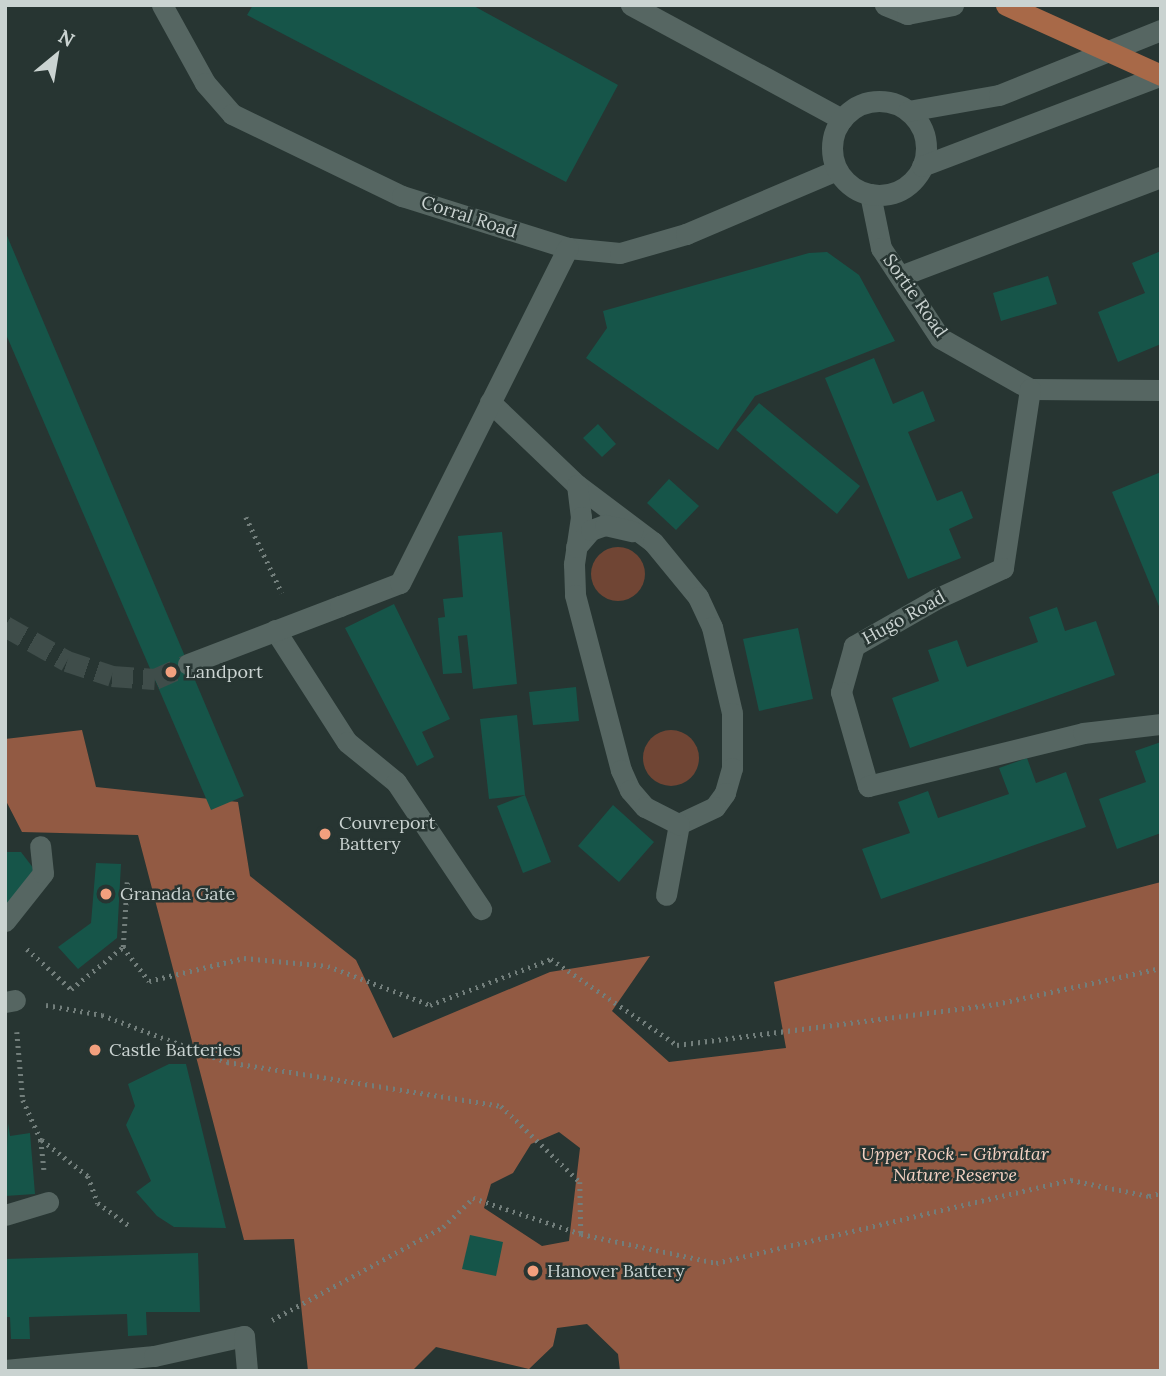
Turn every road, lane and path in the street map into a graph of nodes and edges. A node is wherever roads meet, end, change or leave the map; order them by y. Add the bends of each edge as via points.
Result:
1 (162, 5) edge
2 (631, 5) edge
3 (885, 5) edge
4 (953, 5) edge
5 (1006, 5) edge
6 (1161, 30) edge
7 (1110, 53) junction
8 (1161, 75) edge
9 (908, 111) junction
10 (842, 119) junction
11 (922, 166) junction
12 (837, 170) junction
13 (1161, 177) edge
14 (870, 194) junction
15 (568, 248) junction
16 (900, 276) junction
17 (1030, 389) junction
18 (1161, 390) edge
19 (490, 401) junction
20 (577, 485) junction
21 (246, 517) dead end
22 (653, 542) junction
23 (576, 547) junction
24 (295, 622) junction
25 (275, 630) junction
26 (188, 664) tunnel mouth
27 (1161, 724) edge
28 (679, 824) junction
29 (40, 846) dead end
30 (127, 882) dead end
31 (666, 895) dead end
32 (481, 909) dead end
33 (5, 921) edge
34 (123, 947) junction
35 (27, 949) dead end
36 (1161, 968) edge
37 (10, 1001) edge
38 (41, 1139) junction
39 (1161, 1193) edge
40 (48, 1202) joint
41 (5, 1215) edge
42 (130, 1226) dead end
43 (581, 1234) junction
44 (244, 1336) junction
45 (5, 1370) edge
46 (247, 1371) edge

1 - 15 street, Corral Road via 205,83 232,114 402,196
2 - 10 street
3 - 4 street via 907,14
5 - 7 main road
6 - 7 street
7 - 8 main road
7 - 9 street via 999,95
8 - 11 street
9 - 10 street via 872,102 853,108
9 - 11 street via 924,136
10 - 12 street via 832,143
11 - 14 street via 901,189
12 - 14 street via 857,189
12 - 15 street, Corral Road via 686,234 633,249 592,253
13 - 16 street
14 - 16 street, Sortie Road via 881,248
15 - 19 street
16 - 17 street, Sortie Road via 940,338
17 - 18 street, Sortie Road
17 - 27 street, Hugo Road via 1003,568 936,599 854,646 841,692 868,786 1083,733
19 - 20 street
19 - 24 street via 400,583
20 - 22 street
20 - 23 street via 581,517
21 - 24 path
22 - 23 street via 605,525 590,530
22 - 28 street via 698,597 712,627 732,713 732,768 725,793 715,807
23 - 28 street via 575,595 621,771 645,807
24 - 25 street
25 - 26 street
25 - 32 street via 347,742 396,782
28 - 31 street
29 - 33 street via 43,873
30 - 34 path
34 - 35 path via 71,989
34 - 36 path via 149,981 244,958 328,966 430,1005 551,959 677,1045 996,1004
37 - 38 path via 23,1100
37 - 43 path via 102,1014 228,1062 501,1106 580,1182
38 - 40 path
38 - 42 path via 88,1176 98,1203
39 - 43 path via 1149,1196 1071,1180 716,1263
40 - 41 street
43 - 44 path via 472,1198 443,1227
44 - 45 street via 153,1356
44 - 46 street

